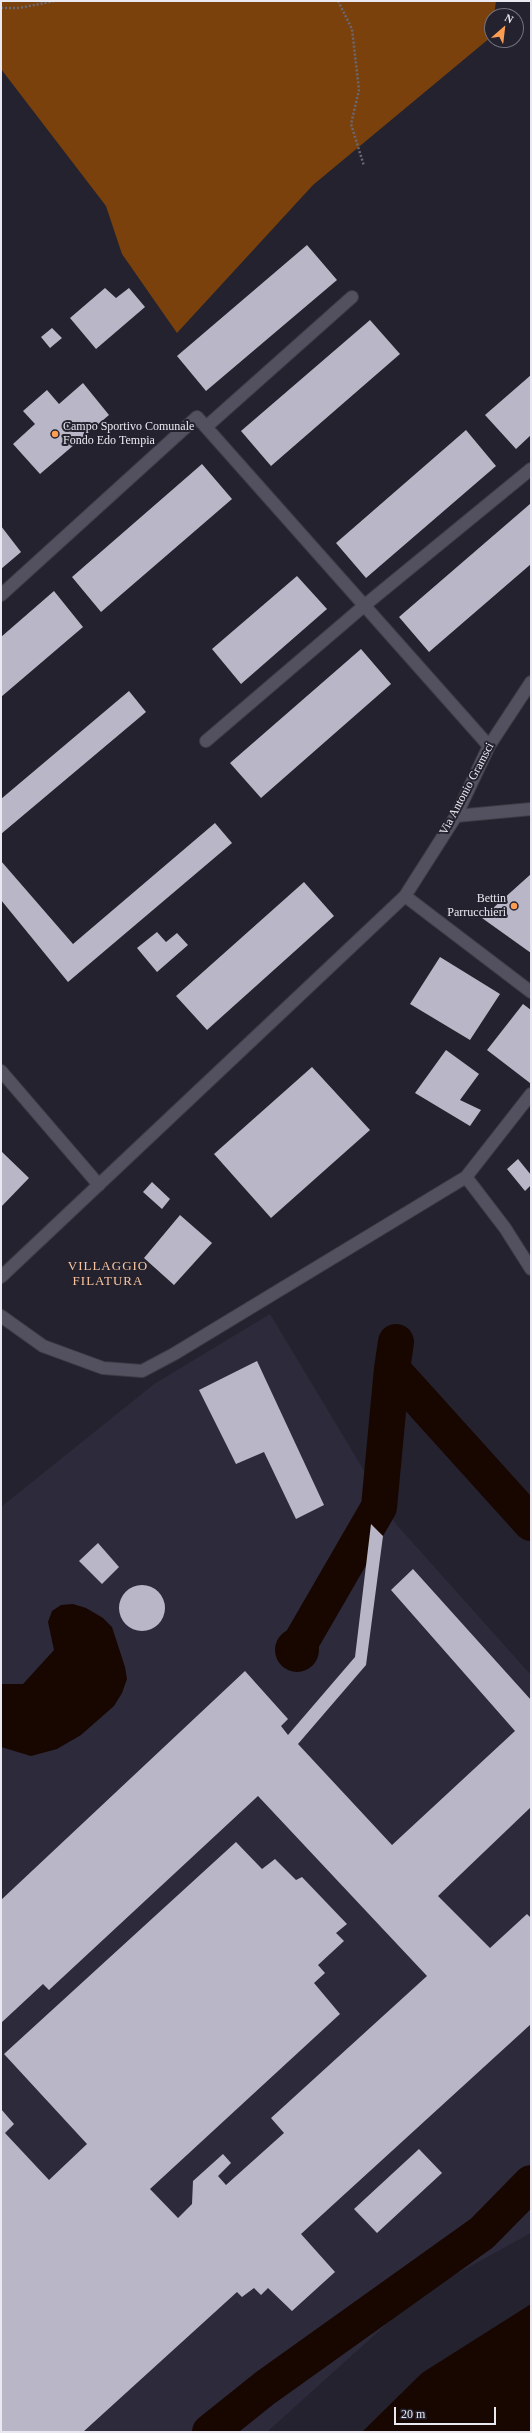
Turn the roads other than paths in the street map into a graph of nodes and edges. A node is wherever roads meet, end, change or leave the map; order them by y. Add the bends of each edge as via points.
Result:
1 (352, 297) dead end
2 (206, 427) junction
3 (531, 469) edge
4 (1, 595) edge
5 (364, 605) junction
6 (531, 682) edge
7 (206, 741) dead end
8 (489, 746) junction
9 (531, 809) edge
10 (456, 816) junction
11 (405, 896) junction
12 (531, 992) edge
13 (1, 1071) edge
14 (531, 1094) edge
15 (466, 1177) junction
16 (99, 1185) junction
17 (531, 1269) edge
18 (1, 1277) edge
19 (1, 1316) edge

1 - 2 street
2 - 4 street via 197,416
2 - 5 street
3 - 5 street
5 - 7 street
5 - 8 street
6 - 8 street, Via Antonio Gramsci
8 - 10 street, Via Antonio Gramsci
9 - 10 street
10 - 11 street, Via Antonio Gramsci
11 - 12 street
11 - 16 street, Via Antonio Gramsci
13 - 16 street
14 - 15 street
15 - 17 street via 505,1228
15 - 19 street via 142,1371 103,1368 43,1346
16 - 18 street, Via Antonio Gramsci

